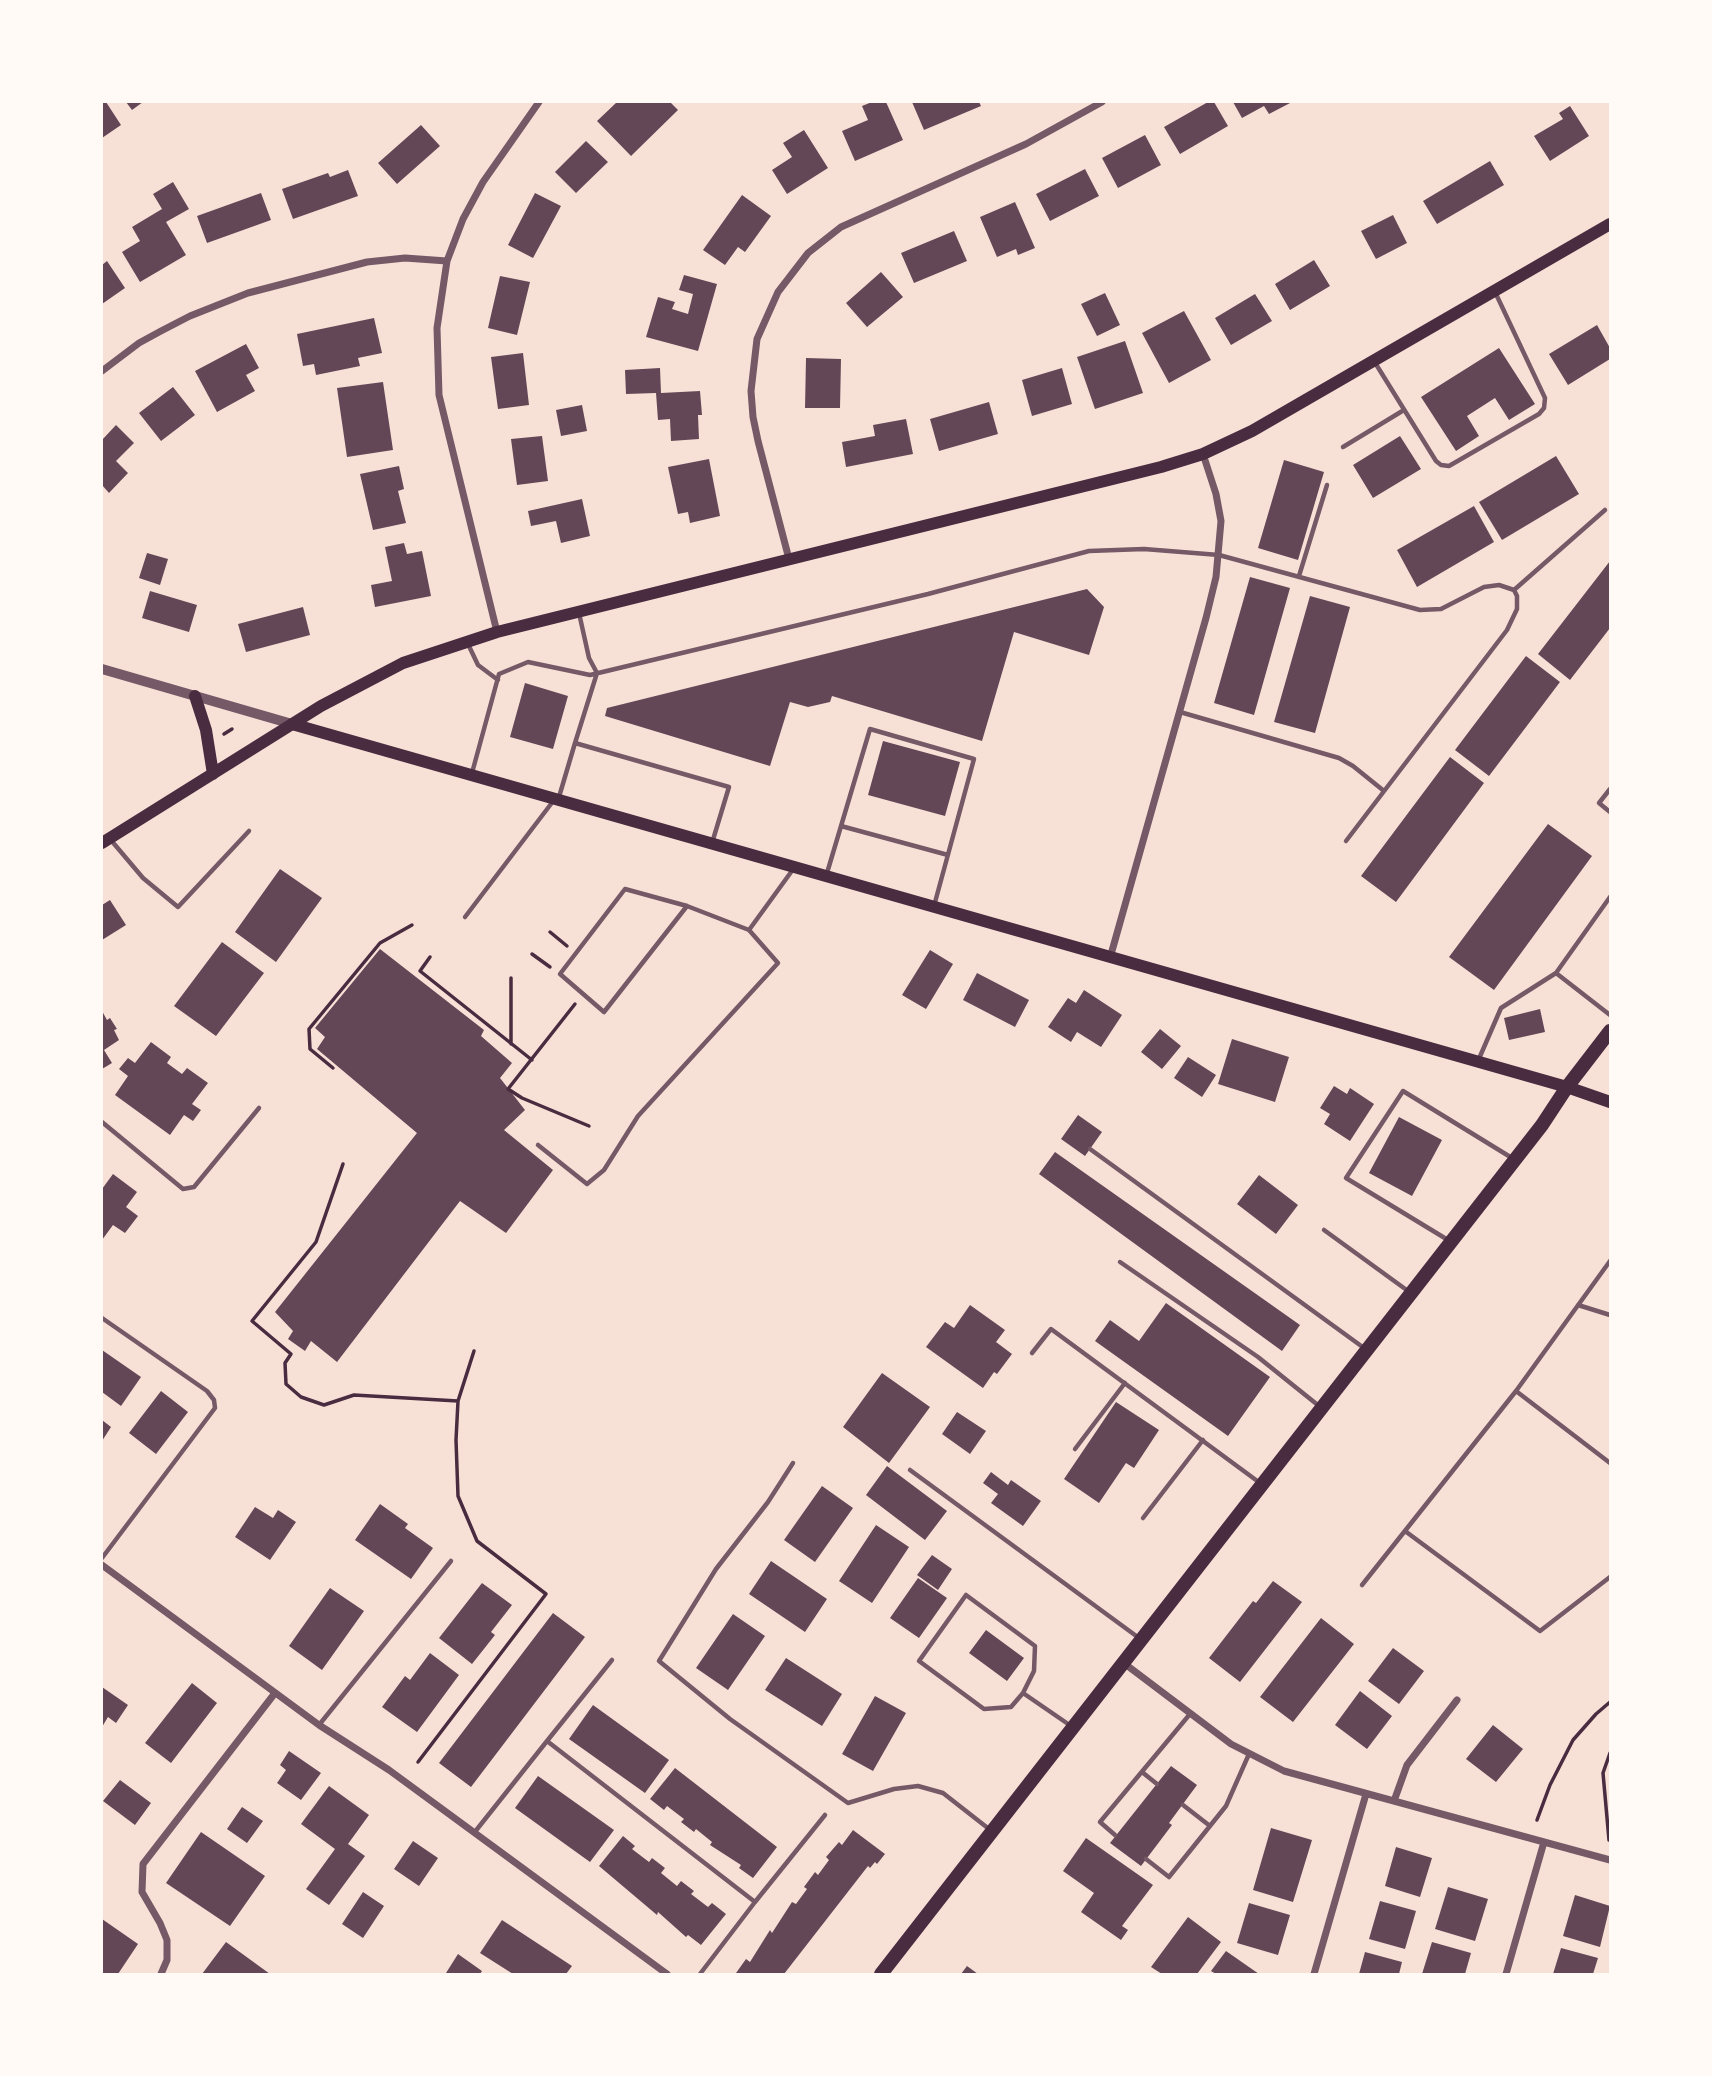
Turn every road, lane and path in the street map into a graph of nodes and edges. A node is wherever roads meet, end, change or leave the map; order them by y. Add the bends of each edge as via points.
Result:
1 (539, 102) edge
2 (1102, 102) edge
3 (1611, 224) edge
4 (447, 261) junction
5 (1495, 291) junction
6 (1373, 360) junction
7 (102, 371) edge
8 (1404, 410) junction
9 (1343, 447) dead end
10 (1203, 454) junction
11 (1327, 485) dead end
12 (1605, 510) dead end
13 (1219, 555) junction
14 (789, 559) junction
15 (1299, 576) junction
16 (1514, 590) junction
17 (578, 612) junction
18 (497, 632) junction
19 (466, 641) junction
20 (102, 669) edge
21 (597, 673) junction
22 (498, 680) junction
23 (195, 696) junction
24 (1180, 712) junction
25 (292, 724) junction
26 (227, 734) dead end
27 (233, 735) dead end
28 (575, 743) junction
29 (213, 774) junction
30 (471, 775) junction
31 (1611, 789) edge
32 (1384, 791) junction
33 (556, 800) junction
34 (1611, 812) edge
35 (841, 826) junction
36 (249, 831) dead end
37 (105, 840) edge
38 (1346, 841) dead end
39 (712, 844) junction
40 (947, 855) junction
41 (795, 867) junction
42 (826, 877) junction
43 (1611, 897) edge
44 (687, 906) junction
45 (933, 907) junction
46 (464, 917) dead end
47 (412, 925) dead end
48 (749, 930) junction
49 (550, 932) dead end
50 (576, 953) junction
51 (532, 954) dead end
52 (430, 957) dead end
53 (1110, 958) junction
54 (1556, 973) junction
55 (560, 974) junction
56 (511, 978) dead end
57 (583, 994) junction
58 (1611, 1015) edge
59 (1611, 1031) edge
60 (511, 1044) junction
61 (532, 1060) junction
62 (1477, 1062) junction
63 (333, 1068) dead end
64 (1567, 1087) junction
65 (1611, 1102) edge
66 (259, 1108) dead end
67 (102, 1122) edge
68 (589, 1126) dead end
69 (538, 1146) dead end
70 (1090, 1149) dead end
71 (1516, 1160) junction
72 (343, 1164) dead end
73 (1324, 1230) dead end
74 (1451, 1242) junction
75 (1611, 1261) edge
76 (1120, 1262) dead end
77 (1411, 1294) junction
78 (1578, 1306) junction
79 (1611, 1315) edge
80 (102, 1318) edge
81 (474, 1351) dead end
82 (1367, 1351) junction
83 (1032, 1353) dead end
84 (1125, 1383) junction
85 (1516, 1391) junction
86 (458, 1401) junction
87 (1323, 1409) junction
88 (1203, 1440) junction
89 (1075, 1449) dead end
90 (793, 1462) dead end
91 (1611, 1463) edge
92 (910, 1470) dead end
93 (1264, 1485) junction
94 (1143, 1518) dead end
95 (1405, 1531) junction
96 (102, 1558) edge
97 (450, 1561) dead end
98 (102, 1565) edge
99 (1611, 1577) edge
100 (1362, 1585) dead end
101 (1143, 1641) junction
102 (612, 1660) dead end
103 (1125, 1664) junction
104 (275, 1693) junction
105 (1023, 1693) junction
106 (1457, 1700) dead end
107 (1611, 1702) edge
108 (1190, 1714) junction
109 (319, 1725) junction
110 (1074, 1728) junction
111 (547, 1741) junction
112 (1611, 1753) edge
113 (1248, 1754) junction
114 (418, 1762) dead end
115 (1142, 1772) junction
116 (1157, 1784) dead end
117 (1366, 1794) junction
118 (1394, 1801) junction
119 (1183, 1805) dead end
120 (825, 1815) dead end
121 (1537, 1819) dead end
122 (1210, 1826) junction
123 (992, 1832) junction
124 (474, 1833) junction
125 (1115, 1835) dead end
126 (1609, 1840) edge
127 (1544, 1842) junction
128 (1146, 1859) dead end
129 (1611, 1860) edge
130 (755, 1902) junction
131 (885, 1973) edge
132 (161, 1975) edge
133 (667, 1975) edge
134 (700, 1975) edge
135 (1314, 1975) edge
136 (1506, 1975) edge

1 - 4 street via 483,182
2 - 14 street via 1026,144 841,227 808,253 778,292 757,340 751,391 758,441
3 - 5 main road
4 - 7 street via 405,258 367,262 248,293 161,331
4 - 18 street via 437,328 439,394
5 - 6 main road
5 - 8 lane via 1545,398 1544,408 1449,466 1436,461
6 - 8 lane
6 - 10 main road via 1252,431
8 - 9 lane
10 - 13 street via 1221,521
10 - 14 main road
11 - 15 lane
12 - 16 lane
13 - 15 lane
13 - 21 lane via 1144,549 1089,551
13 - 24 street
14 - 17 main road
15 - 16 lane via 1427,611 1441,609 1484,587
16 - 32 lane via 1517,609 1507,630
17 - 18 main road
17 - 21 lane
18 - 19 main road
19 - 22 lane via 478,665
19 - 25 main road via 403,663
20 - 23 street
21 - 22 lane via 528,663 499,674
21 - 28 lane
22 - 30 lane
23 - 25 street
23 - 29 main road
24 - 32 lane via 1339,758
24 - 53 street
25 - 29 main road
25 - 30 main road
26 - 27 path
28 - 33 lane
28 - 39 lane via 729,787
29 - 37 main road
30 - 33 main road
31 - 34 lane via 1599,803
32 - 38 lane
33 - 39 main road
33 - 46 lane
35 - 40 lane
35 - 40 lane via 870,729 974,759
35 - 42 lane
36 - 37 lane via 178,907
39 - 41 main road
40 - 45 lane
41 - 42 main road
41 - 48 lane
42 - 45 main road
43 - 54 lane
44 - 48 lane
44 - 50 lane via 625,889
44 - 57 lane via 604,1012
45 - 53 main road
47 - 63 path via 380,943 309,1030 310,1049
48 - 69 lane via 778,962 638,1116 604,1170 587,1184
49 - 50 path
50 - 55 lane
51 - 55 path
52 - 60 path via 421,971
53 - 62 main road
54 - 58 lane
54 - 62 lane via 1502,1008
55 - 57 lane
56 - 60 path
57 - 61 path
59 - 64 main road
60 - 61 path
61 - 68 path via 509,1089
62 - 64 main road
64 - 65 main road
64 - 71 main road
66 - 67 lane via 194,1187 183,1189
70 - 82 lane
71 - 74 main road
71 - 74 lane via 1403,1091 1346,1178
72 - 86 path via 316,1242 252,1321 291,1354 285,1363 286,1384 301,1398 324,1405 354,1395
73 - 77 lane
74 - 77 main road
75 - 78 lane
76 - 87 lane via 1258,1357
77 - 82 main road
78 - 79 lane
78 - 85 lane
80 - 96 lane via 207,1391 215,1408
81 - 86 path
82 - 87 main road
83 - 84 lane via 1051,1329
84 - 88 lane
84 - 89 lane
85 - 91 lane
85 - 95 lane
86 - 114 path via 458,1496 477,1541 546,1594
87 - 93 main road
88 - 93 lane
88 - 94 lane
90 - 123 lane via 716,1569 659,1661 848,1803 918,1786 943,1793
92 - 101 lane
93 - 101 main road
95 - 99 lane via 1540,1630
95 - 100 lane
97 - 109 lane
98 - 104 street
101 - 103 main road
102 - 111 lane
103 - 108 street
103 - 110 main road
104 - 109 street
104 - 132 street via 143,1864 142,1892 167,1940
105 - 105 lane via 1011,1707 984,1709 919,1661 966,1595 1035,1646 1034,1671
105 - 110 lane
106 - 118 street via 1407,1765
107 - 121 path via 1573,1740
108 - 113 street
108 - 115 lane
109 - 124 street
110 - 123 main road
111 - 124 lane
111 - 130 lane
112 - 126 path via 1603,1773
113 - 117 street via 1284,1771
113 - 122 lane via 1226,1807
115 - 116 lane
115 - 125 lane via 1100,1822
117 - 118 street
117 - 135 street
118 - 127 street
119 - 122 lane
120 - 130 lane
122 - 128 lane via 1169,1877
123 - 131 main road
124 - 133 street
127 - 129 street
127 - 136 street
130 - 134 lane

